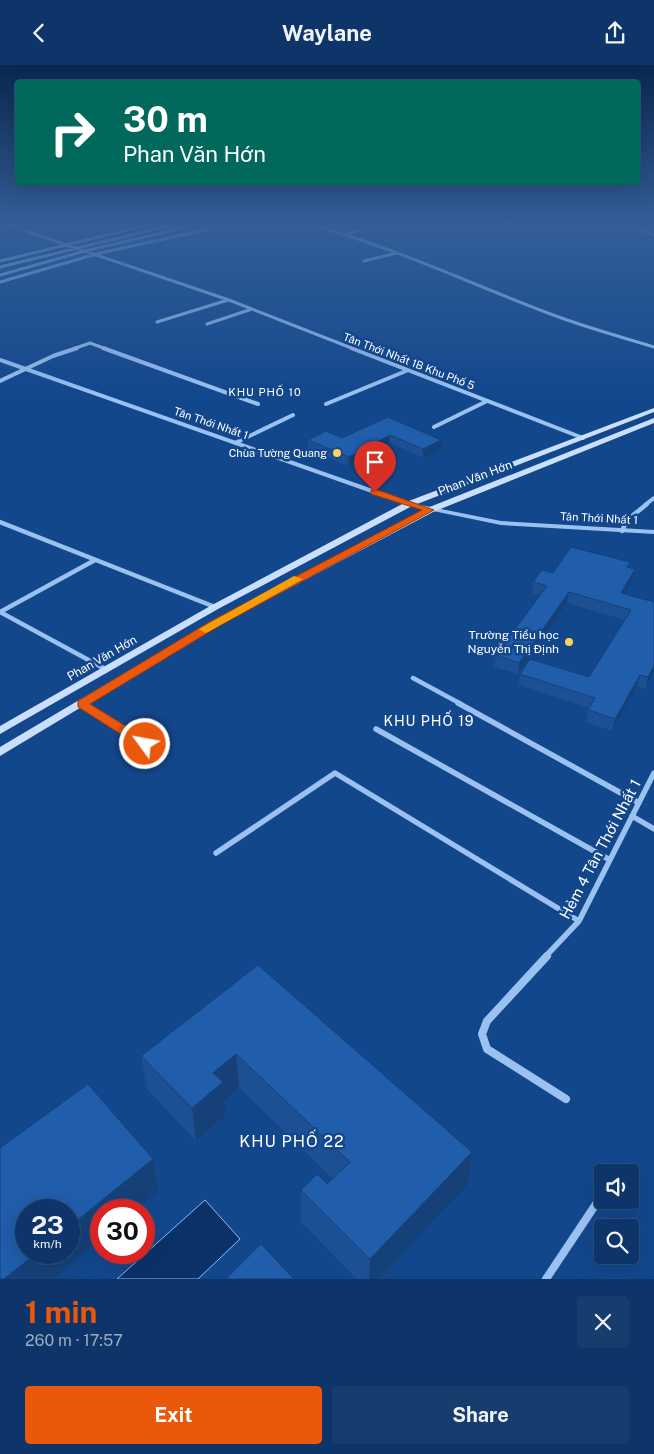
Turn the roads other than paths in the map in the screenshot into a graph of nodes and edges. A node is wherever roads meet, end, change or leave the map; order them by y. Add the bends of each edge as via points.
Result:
1 (176, 282) edge
2 (469, 282) edge
3 (229, 300) junction
4 (252, 309) junction
5 (157, 322) dead end
6 (207, 324) dead end
7 (654, 347) edge
8 (0, 359) edge
9 (406, 370) junction
10 (27, 371) junction
11 (0, 381) edge
12 (487, 401) junction
13 (258, 404) dead end
14 (326, 404) dead end
15 (654, 410) edge
16 (293, 415) dead end
17 (654, 420) edge
18 (434, 427) dead end
19 (583, 438) junction
20 (235, 443) junction
21 (654, 498) edge
22 (409, 504) junction
23 (430, 510) junction
24 (0, 523) edge
25 (622, 531) junction
26 (654, 532) edge
27 (95, 560) junction
28 (215, 607) junction
29 (0, 612) edge
30 (107, 670) junction
31 (413, 678) dead end
32 (82, 704) junction
33 (376, 729) dead end
34 (0, 731) edge
35 (145, 744) dead end
36 (0, 752) edge
37 (654, 773) edge
38 (639, 803) junction
39 (632, 816) junction
40 (654, 829) edge
41 (216, 853) dead end
42 (610, 860) junction
43 (579, 921) junction
44 (566, 1099) dead end
45 (594, 1207) edge
46 (546, 1279) edge

1 - 3 street, Tân Thới Nhất 1B Khu Phố 5
2 - 7 street via 558,317
3 - 4 street, Tân Thới Nhất 1B Khu Phố 5
3 - 5 street
4 - 6 street
4 - 9 street, Tân Thới Nhất 1B Khu Phố 5
8 - 10 street, Tân Thới Nhất 1
9 - 12 street, Tân Thới Nhất 1B Khu Phố 5
9 - 14 street
10 - 11 street
10 - 13 street via 53,356 90,343
10 - 20 street, Tân Thới Nhất 1
12 - 18 street
12 - 19 street, Tân Thới Nhất 1B Khu Phố 5
15 - 19 main road, Phan Văn Hớn
16 - 20 street
17 - 23 main road, Phan Văn Hớn
19 - 22 main road, Phan Văn Hớn
20 - 22 street, Tân Thới Nhất 1
21 - 25 street via 627,520
22 - 23 street, Tân Thới Nhất 1
22 - 28 main road, Phan Văn Hớn
23 - 25 street, Tân Thới Nhất 1 via 501,523
23 - 32 main road, Phan Văn Hớn via 215,623
24 - 27 street
25 - 26 street, Tân Thới Nhất 1
27 - 28 street
27 - 29 street
28 - 30 main road, Phan Văn Hớn
29 - 30 street
30 - 34 main road, Phan Văn Hớn
31 - 38 street
32 - 35 street
32 - 36 main road, Phan Văn Hớn
33 - 42 street
37 - 38 street, Hẻm 4 Tân Thới Nhất 1
38 - 39 street, Hẻm 4 Tân Thới Nhất 1
39 - 40 street
39 - 42 street, Hẻm 4 Tân Thới Nhất 1
41 - 43 street via 335,773
42 - 43 street, Hẻm 4 Tân Thới Nhất 1
43 - 44 street, Hẻm 4 Tân Thới Nhất 1 via 487,1021 482,1034 487,1049
45 - 46 street

